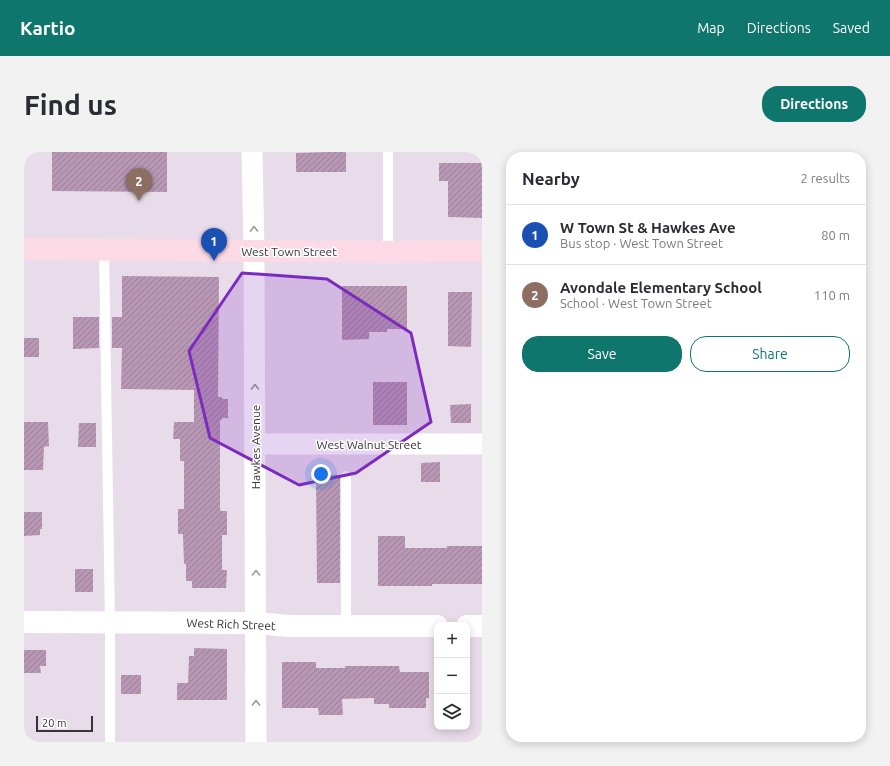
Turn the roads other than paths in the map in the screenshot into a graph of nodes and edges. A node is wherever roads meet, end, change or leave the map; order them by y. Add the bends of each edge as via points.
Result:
1 (252, 152) edge
2 (388, 152) edge
3 (24, 249) edge
4 (104, 250) junction
5 (254, 251) junction
6 (482, 251) edge
7 (388, 252) junction
8 (255, 444) junction
9 (482, 444) edge
10 (346, 476) dead end
11 (24, 622) edge
12 (110, 622) junction
13 (256, 623) junction
14 (346, 626) junction
15 (434, 626) edge
16 (470, 626) edge
17 (482, 626) edge
18 (110, 742) edge
19 (256, 742) edge

5 -> 1 street, Hawkes Avenue
2 - 7 lane
3 - 4 main road, West Town Street
4 - 5 main road, West Town Street
4 - 12 lane
5 - 7 main road, West Town Street
8 -> 5 street, Hawkes Avenue
6 - 7 main road, West Town Street
8 - 9 street, West Walnut Street
13 -> 8 street, Hawkes Avenue
10 - 14 lane
11 - 12 street, West Rich Street
12 - 13 street, West Rich Street
12 - 18 lane
13 - 14 street, West Rich Street
19 -> 13 street, Hawkes Avenue
14 - 15 street, West Rich Street
16 - 17 street

